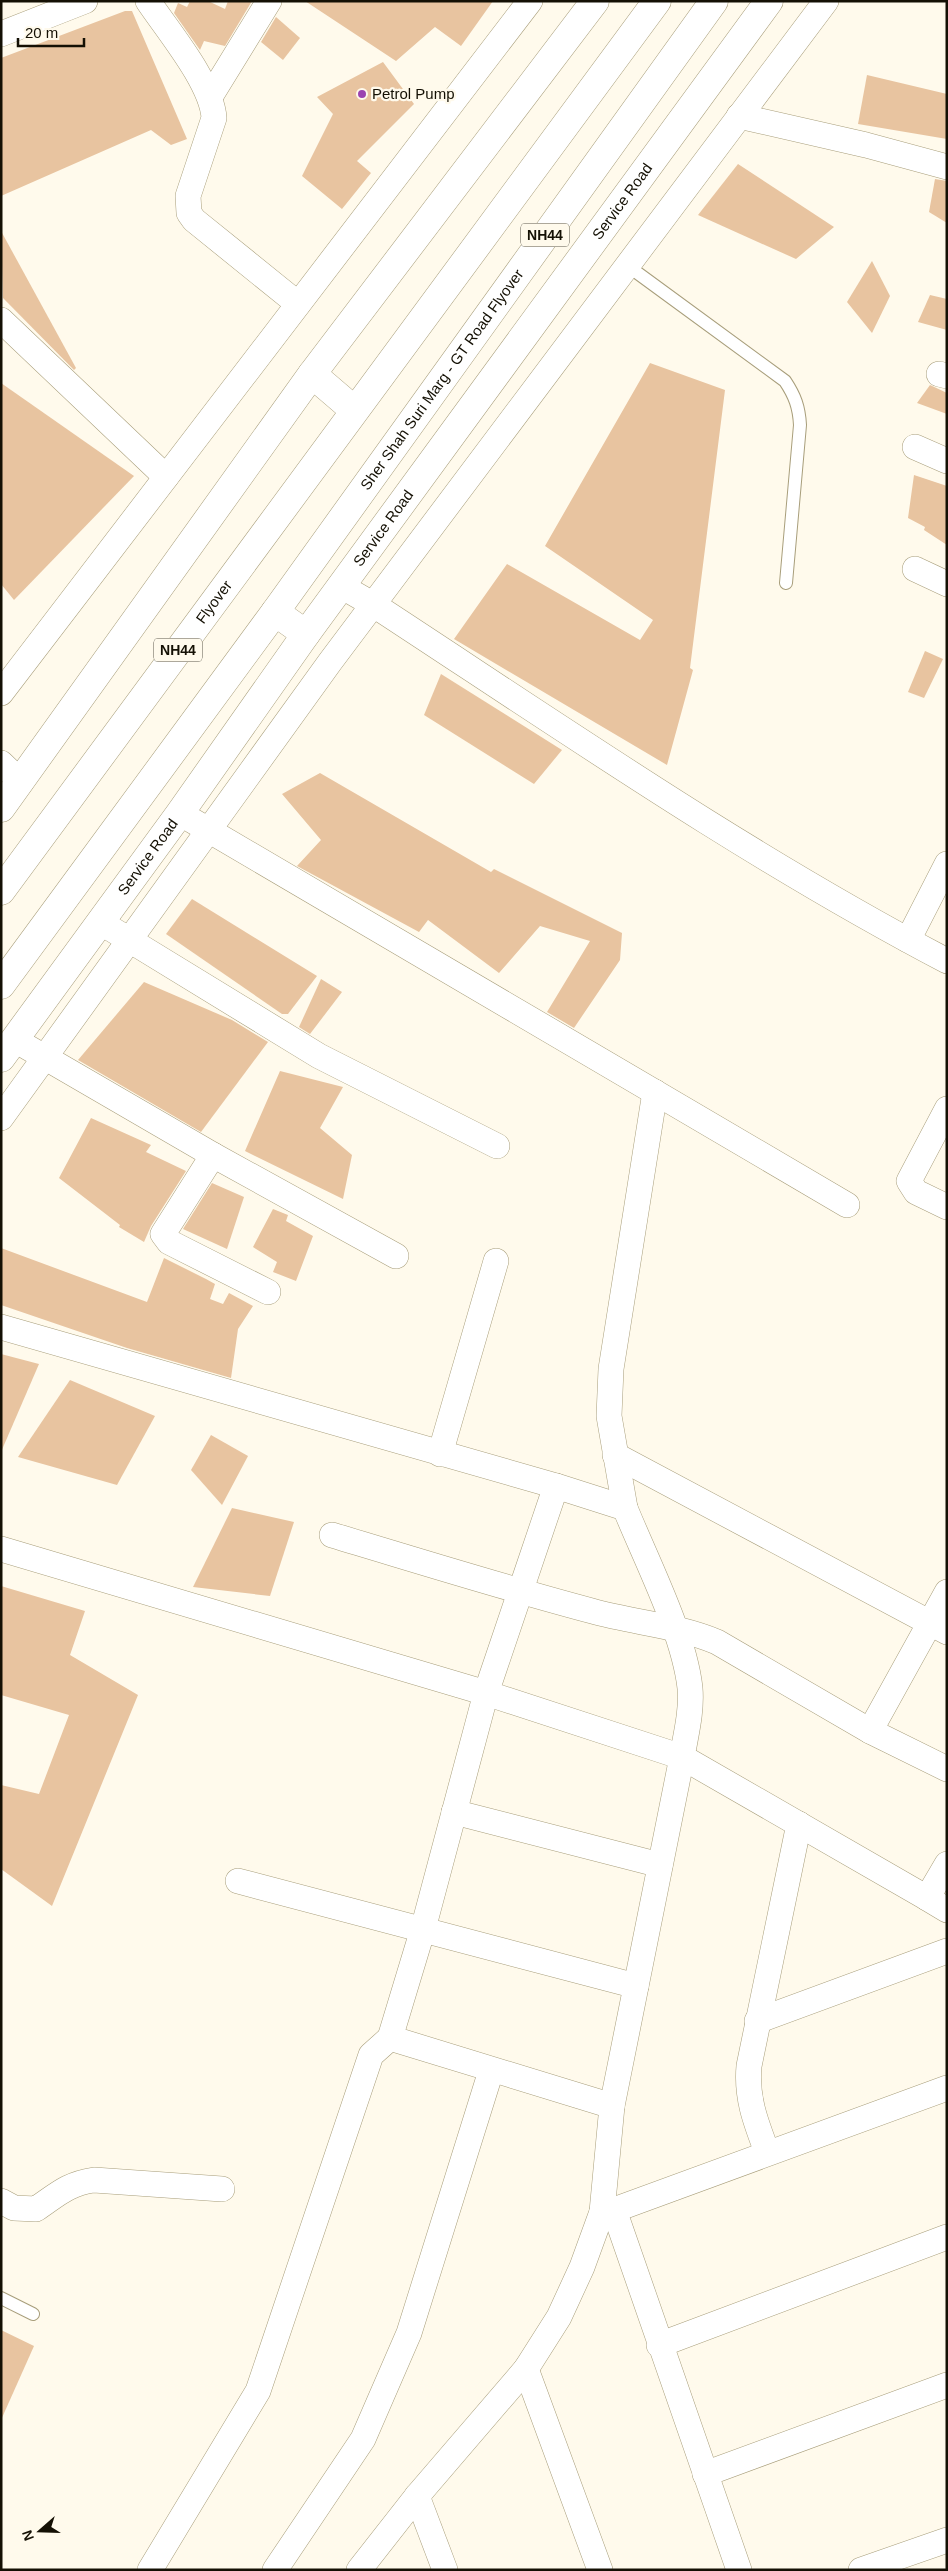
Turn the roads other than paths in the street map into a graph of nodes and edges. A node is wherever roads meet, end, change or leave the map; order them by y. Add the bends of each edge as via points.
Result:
1 (85, 1) edge
2 (148, 1) edge
3 (269, 1) edge
4 (530, 1) edge
5 (596, 1) edge
6 (657, 1) edge
7 (714, 1) edge
8 (769, 1) edge
9 (826, 1) edge
10 (1, 34) edge
11 (210, 96) junction
12 (739, 116) junction
13 (947, 167) edge
14 (628, 266) junction
15 (298, 304) junction
16 (1, 320) edge
17 (312, 374) junction
18 (354, 410) junction
19 (915, 446) dead end
20 (947, 461) edge
21 (166, 477) junction
22 (915, 569) dead end
23 (786, 583) dead end
24 (947, 584) edge
25 (341, 586) junction
26 (374, 605) junction
27 (275, 612) junction
28 (306, 634) junction
29 (1, 693) edge
30 (1, 763) edge
31 (21, 782) junction
32 (1, 808) edge
33 (180, 813) junction
34 (207, 830) junction
35 (947, 864) edge
36 (1, 890) edge
37 (100, 922) junction
38 (908, 940) junction
39 (128, 941) junction
40 (947, 961) edge
41 (1, 984) edge
42 (8, 1049) edge
43 (45, 1058) junction
44 (655, 1092) junction
45 (947, 1109) edge
46 (1, 1118) edge
47 (497, 1146) dead end
48 (213, 1156) junction
49 (847, 1205) dead end
50 (947, 1207) edge
51 (396, 1256) dead end
52 (496, 1261) dead end
53 (268, 1292) dead end
54 (1, 1327) edge
55 (440, 1454) junction
56 (615, 1455) junction
57 (556, 1486) junction
58 (625, 1508) junction
59 (332, 1535) dead end
60 (1, 1549) edge
61 (520, 1592) junction
62 (947, 1592) edge
63 (673, 1626) junction
64 (938, 1628) edge
65 (486, 1693) junction
66 (870, 1731) junction
67 (682, 1757) junction
68 (947, 1769) edge
69 (454, 1812) junction
70 (799, 1824) junction
71 (947, 1864) edge
72 (660, 1865) junction
73 (238, 1881) dead end
74 (937, 1904) edge
75 (423, 1929) junction
76 (947, 1951) edge
77 (636, 1986) junction
78 (757, 2022) junction
79 (390, 2038) junction
80 (492, 2071) junction
81 (947, 2088) edge
82 (612, 2106) junction
83 (767, 2152) junction
84 (222, 2189) dead end
85 (1, 2201) edge
86 (608, 2211) junction
87 (947, 2237) edge
88 (1, 2298) edge
89 (33, 2314) dead end
90 (659, 2345) junction
91 (526, 2369) junction
92 (947, 2385) edge
93 (705, 2474) junction
94 (417, 2496) junction
95 (947, 2540) edge
96 (150, 2570) edge
97 (274, 2570) edge
98 (359, 2570) edge
99 (445, 2570) edge
100 (600, 2570) edge
101 (739, 2570) edge
102 (861, 2570) edge

1 - 10 street
2 - 11 street
3 - 11 street
4 - 15 street
5 - 17 main road
6 - 18 main road, NH44
7 - 27 main road, Sher Shah Suri Marg - GT Road Flyover / NH44
8 - 25 main road, Service Road
9 - 12 street
11 - 15 street via 214,118 188,196 189,213
12 - 13 street
12 - 14 street
14 - 23 lane via 785,381 794,395 800,425
14 - 26 street
15 - 21 street
16 - 21 street
17 - 18 main road
17 - 31 main road
18 - 36 main road, Flyover / NH44
19 - 20 street
21 - 29 street
22 - 24 street
25 - 26 street
25 - 28 main road, Service Road
26 - 34 street
26 - 38 street via 707,823
27 - 28 main road
27 - 41 main road, NH44
28 - 33 main road, Service Road
30 - 31 street
31 - 32 main road
33 - 34 street
33 - 37 main road, Service Road
34 - 39 street
34 - 44 street
35 - 38 street
37 - 39 street
37 - 42 main road, Service Road
38 - 40 street
39 - 43 street
39 - 47 street via 319,1056
42 - 43 street
43 - 46 street
43 - 48 street
44 - 49 street
44 - 56 street via 611,1369 608,1416
45 - 50 street via 909,1181 916,1192
48 - 51 street
48 - 53 street via 163,1234 169,1242
52 - 55 street
54 - 55 street
55 - 57 street
56 - 58 street
56 - 64 street
57 - 58 street
57 - 61 street
58 - 63 street
59 - 61 street
60 - 65 street
61 - 63 street via 630,1622
61 - 65 street
62 - 64 street
63 - 66 street via 717,1642
63 - 67 street via 690,1690
64 - 66 street
65 - 67 street
65 - 69 street
66 - 68 street
67 - 70 street
67 - 72 street
69 - 72 street
69 - 75 street
70 - 74 street
70 - 78 street
71 - 74 street
72 - 77 street
73 - 75 street
75 - 77 street
75 - 79 street
76 - 78 street
77 - 82 street
78 - 83 street via 747,2087
79 - 80 street
79 - 96 street via 371,2055 258,2391
80 - 82 street
80 - 97 street via 409,2333 363,2439
81 - 83 street
82 - 86 street
83 - 86 street
84 - 85 street via 94,2180 77,2182 36,2209 14,2208
86 - 90 street
86 - 91 street via 562,2309
87 - 90 street
88 - 89 lane
90 - 93 street
91 - 94 street
91 - 100 street
92 - 93 street
93 - 101 street
94 - 98 street
94 - 99 street
95 - 102 street

